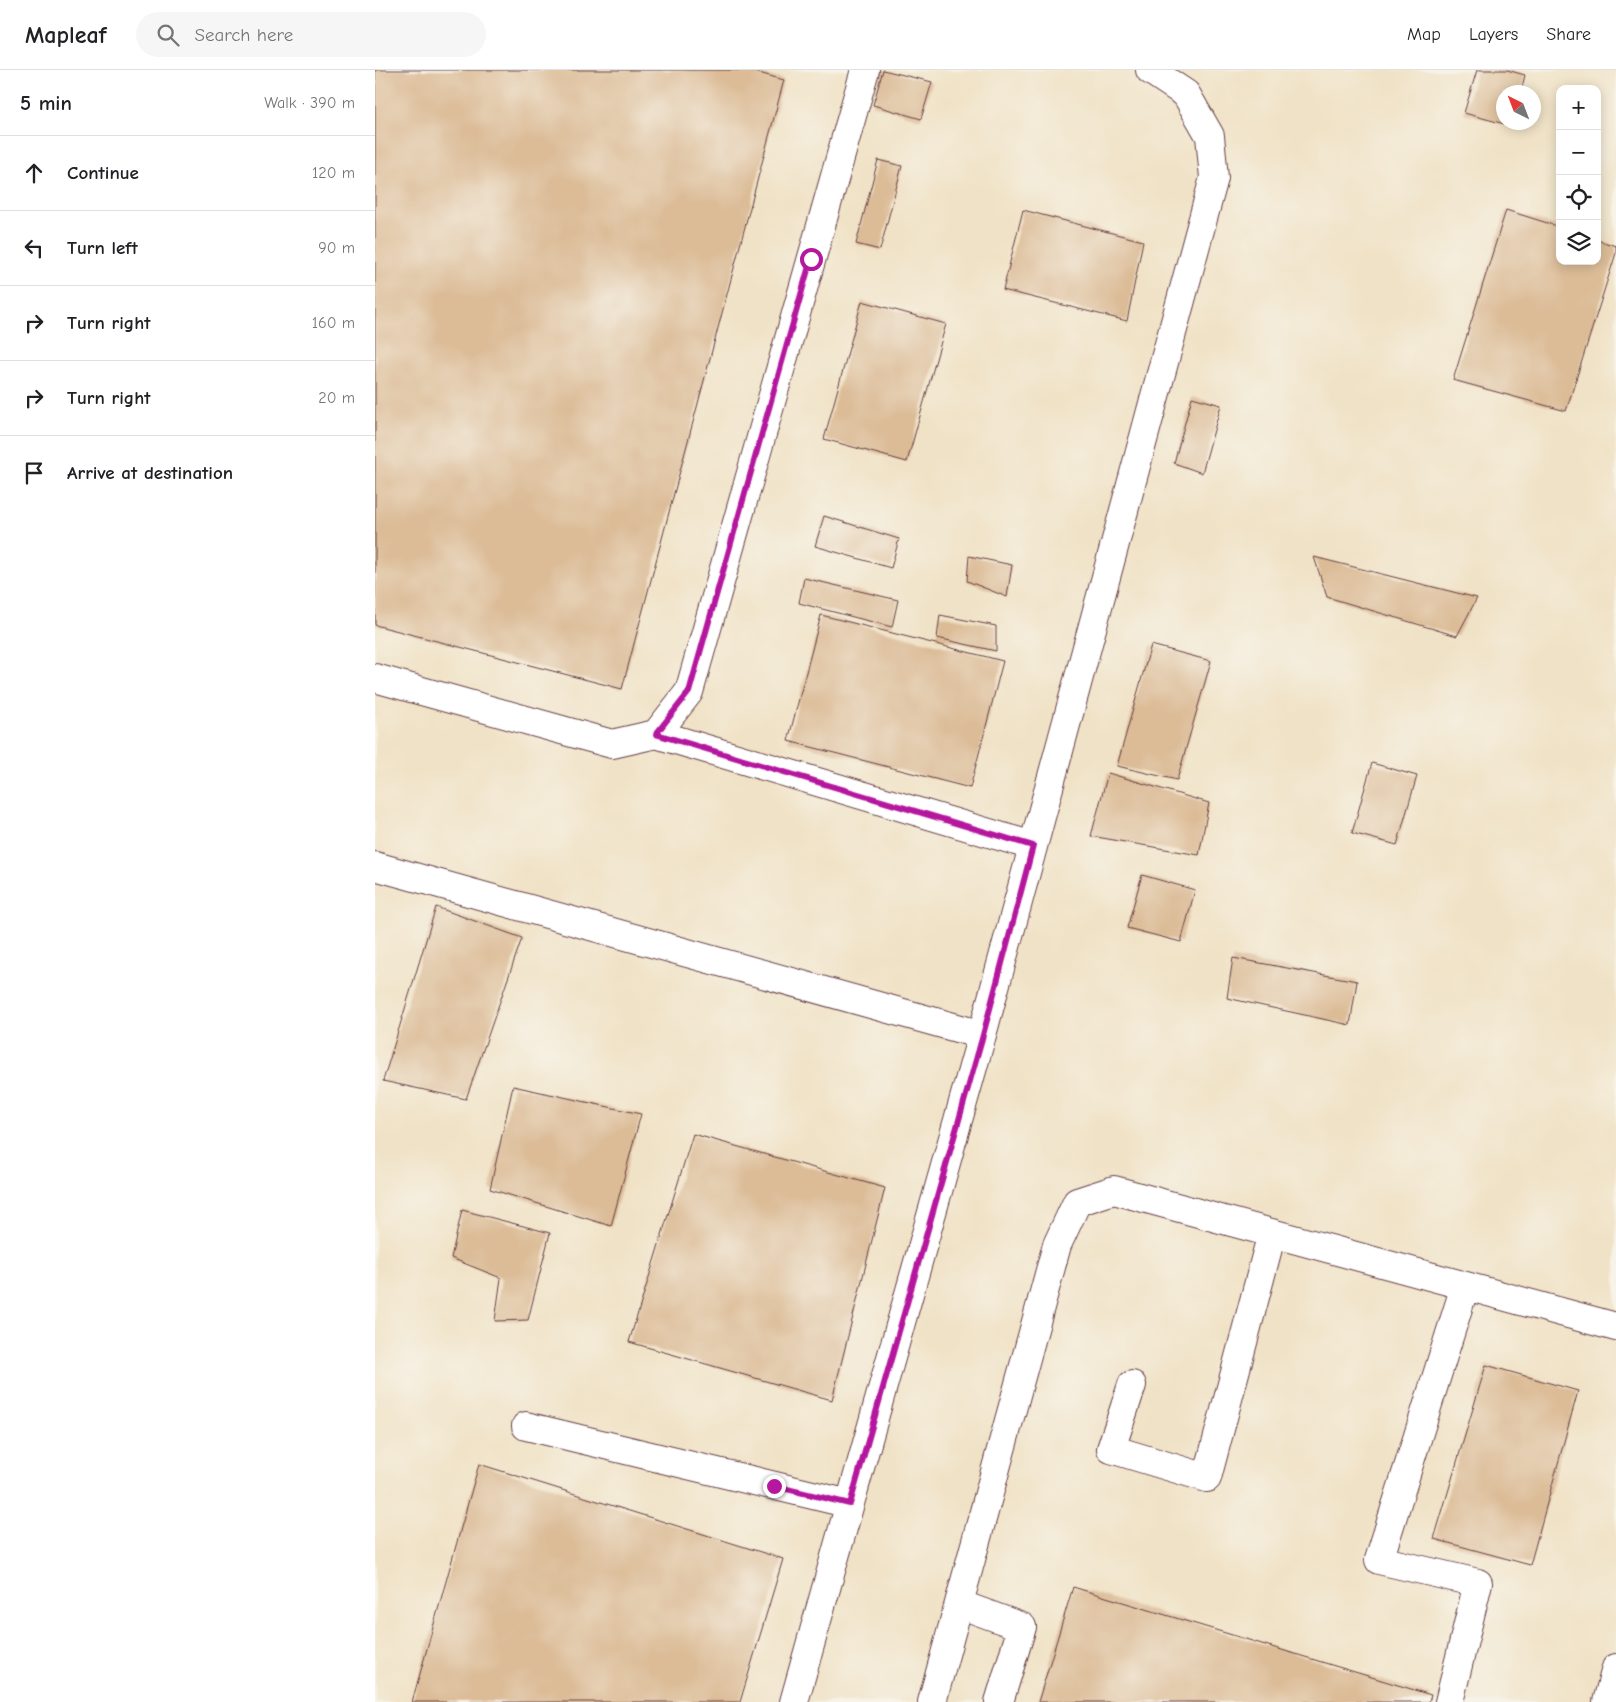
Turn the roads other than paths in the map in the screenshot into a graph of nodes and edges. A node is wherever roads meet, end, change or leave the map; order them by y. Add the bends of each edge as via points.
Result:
1 (865, 70) edge
2 (1150, 70) edge
3 (375, 678) edge
4 (656, 734) junction
5 (1033, 846) junction
6 (375, 866) edge
7 (983, 1035) junction
8 (1272, 1233) junction
9 (1465, 1286) junction
10 (1616, 1327) edge
11 (1132, 1385) dead end
12 (526, 1426) dead end
13 (850, 1504) junction
14 (959, 1604) junction
15 (1616, 1668) edge
16 (795, 1702) edge
17 (931, 1702) edge
18 (999, 1702) edge
19 (1449, 1702) edge
20 (1607, 1702) edge

1 - 4 lane via 689,692
2 - 5 lane via 1186,94 1209,136 1214,178
3 - 4 lane via 612,744
4 - 5 lane
5 - 7 lane
6 - 7 lane
7 - 13 lane
8 - 9 lane
8 - 11 lane via 1207,1478 1111,1450
8 - 14 lane via 1114,1190 1077,1202 1057,1245
9 - 10 lane
9 - 19 lane via 1379,1560 1478,1583
12 - 13 lane
13 - 16 lane
14 - 17 lane
14 - 18 lane via 1022,1627
15 - 20 lane

